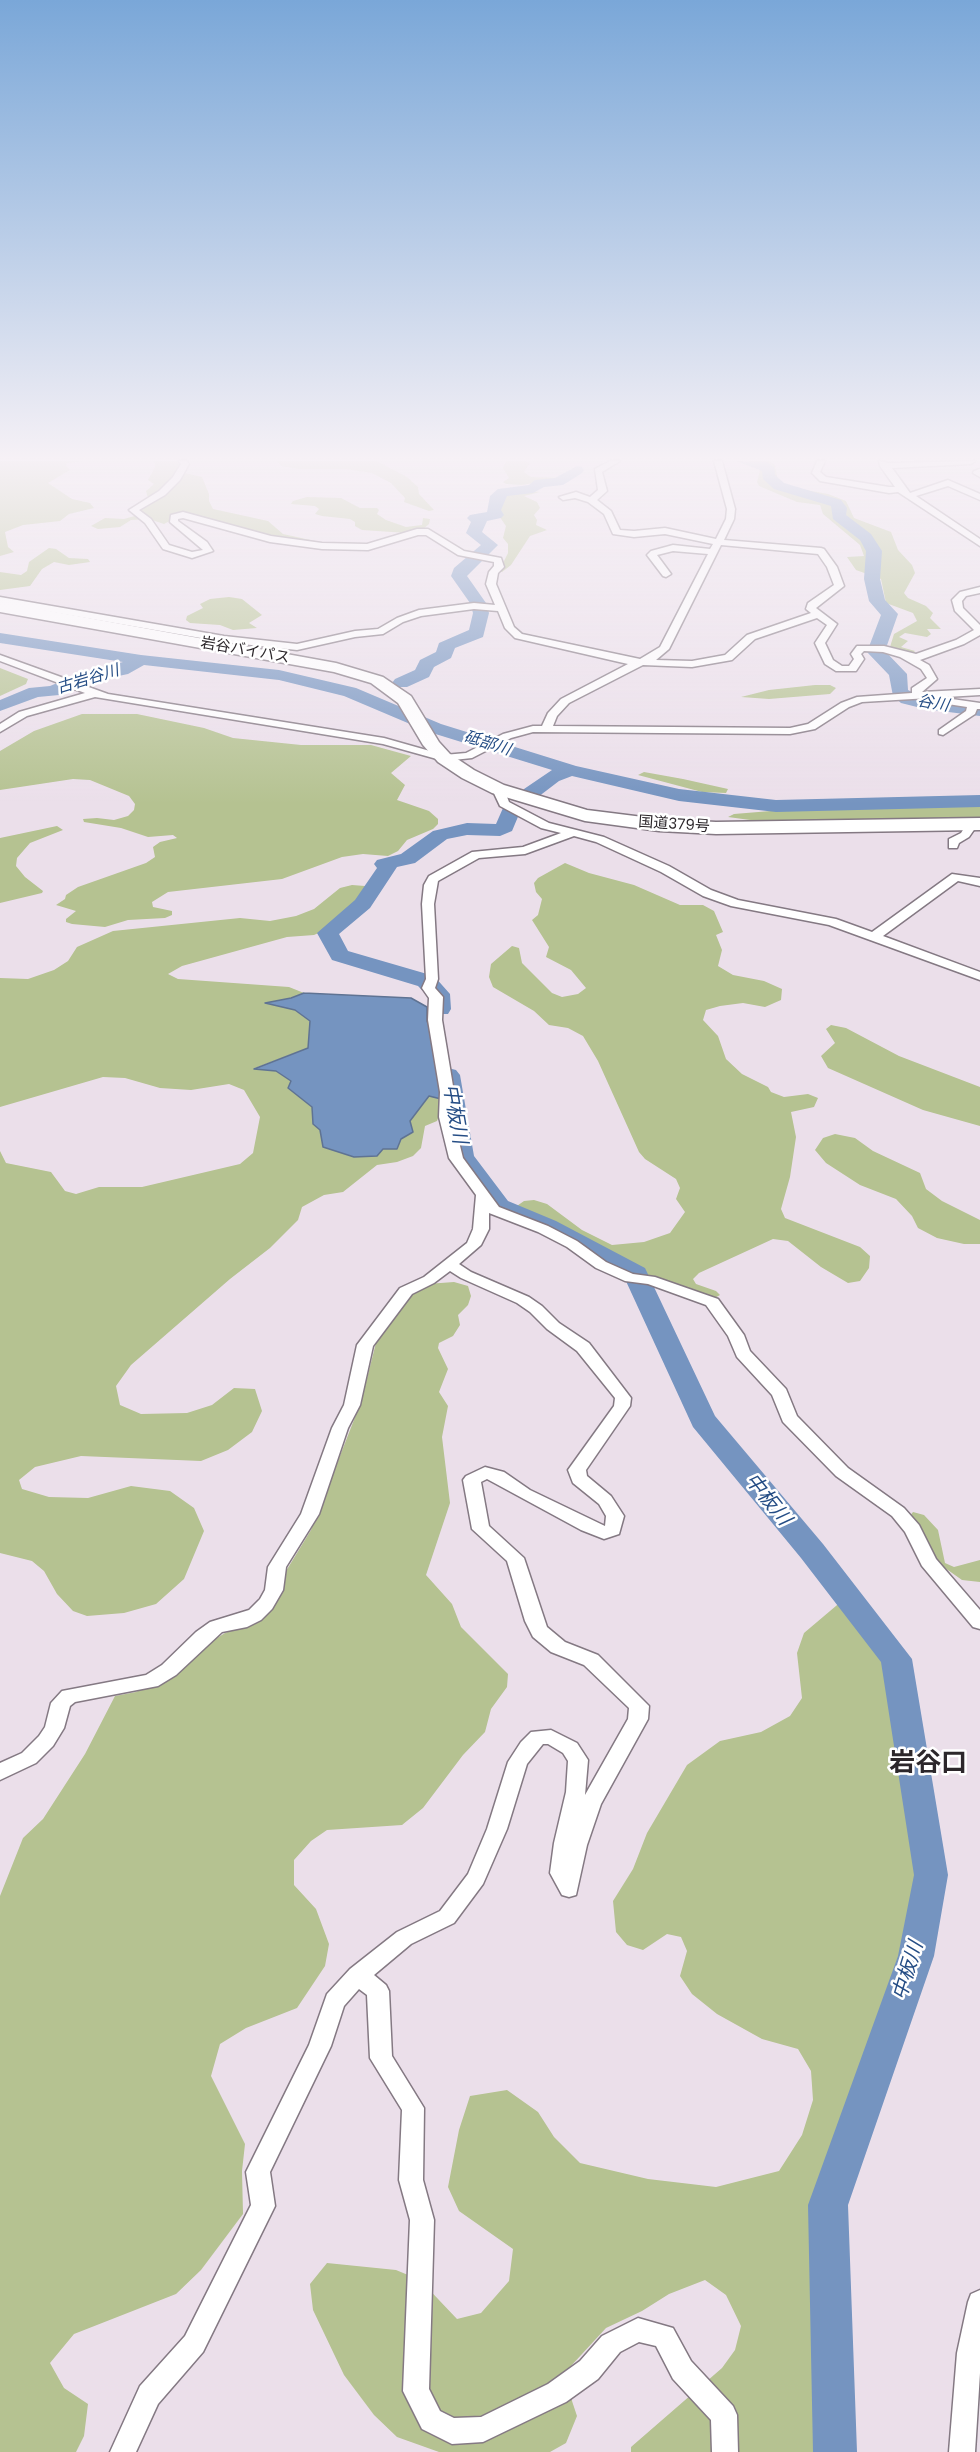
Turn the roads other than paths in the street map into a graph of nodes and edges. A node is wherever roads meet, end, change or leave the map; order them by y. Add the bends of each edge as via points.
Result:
1 (493, 575) edge
2 (702, 575) edge
3 (835, 575) edge
4 (980, 590) edge
5 (0, 600) edge
6 (0, 607) edge
7 (502, 609) junction
8 (818, 615) junction
9 (222, 636) dead end
10 (234, 639) junction
11 (903, 655) junction
12 (270, 656) junction
13 (0, 658) edge
14 (642, 663) junction
15 (980, 692) edge
16 (93, 694) junction
17 (915, 695) junction
18 (409, 706) joint
19 (974, 707) edge
20 (547, 728) junction
21 (0, 729) edge
22 (943, 732) dead end
23 (444, 758) junction
24 (498, 789) junction
25 (976, 824) edge
26 (573, 833) junction
27 (953, 846) dead end
28 (977, 878) edge
29 (875, 936) junction
30 (980, 976) edge
31 (482, 1197) junction
32 (451, 1264) junction
33 (980, 1622) edge
34 (0, 1772) edge
35 (358, 1975) junction
36 (980, 2302) edge
37 (123, 2452) edge
38 (725, 2452) edge
39 (962, 2452) edge

1 - 7 street via 491,584
2 - 14 street via 664,649
3 - 8 street via 839,586 811,605
4 - 11 street via 963,594 957,600 958,609 980,631 918,657
5 - 10 street
6 - 12 highway, 岩谷バイパス
7 - 10 street via 474,606 419,613 380,632 297,647
7 - 14 street via 510,628 519,636
8 - 11 street via 832,624 820,643 834,666 852,669 859,659 857,651 868,648
8 - 14 street via 751,637 728,658 692,664
9 - 10 street
10 - 12 street via 275,651
11 - 17 street via 925,667 931,675 932,679
12 - 18 highway, 岩谷バイパス via 377,680
13 - 16 street
14 - 20 street via 565,701 552,715
15 - 17 street
16 - 21 street via 23,714
16 - 23 street via 384,741
17 - 19 street
17 - 20 street via 853,701 811,727 790,731
18 - 23 highway, 国道379号
19 - 22 street
20 - 23 street via 507,736 468,756
23 - 24 highway, 国道379号
24 - 25 highway, 国道379号 via 585,814 659,825 716,828
24 - 26 street via 504,804 545,825
25 - 27 street via 952,841
26 - 29 street via 600,839 735,903 832,922
26 - 31 street via 525,850 476,855 433,879 430,885 432,979 428,988 436,997 435,1020 447,1092 446,1117 456,1158
28 - 29 street via 956,877
29 - 30 street
31 - 32 street via 478,1237
31 - 33 street via 494,1210 543,1229 630,1278 650,1280 712,1302 736,1335 743,1353 780,1393 789,1418 842,1472 898,1512 913,1529 928,1562
32 - 34 street via 406,1291 365,1345 352,1405 310,1514 277,1568 266,1604 248,1619 217,1628 203,1637 169,1670 151,1681 69,1696 61,1703 46,1742 29,1758
32 - 35 street via 536,1309 583,1347 623,1398 622,1406 577,1470 579,1479 605,1500 615,1516 613,1530 604,1533 587,1526 498,1476 485,1473 472,1480 481,1530 515,1558 540,1632 558,1647 591,1660 639,1706 639,1719 591,1803 577,1845 569,1889 560,1873 576,1792 578,1760 570,1748 551,1737 538,1737 518,1762 497,1829 476,1878 447,1917 404,1938
35 - 37 street via 335,2001 320,2046 258,2172 263,2206 194,2344 149,2395
35 - 38 street via 378,1991 381,2058 413,2108 411,2180 422,2220 416,2391 431,2420 452,2431 483,2429 557,2393 589,2370 611,2344 638,2330 664,2336 681,2370 724,2415
36 - 39 street via 969,2353

